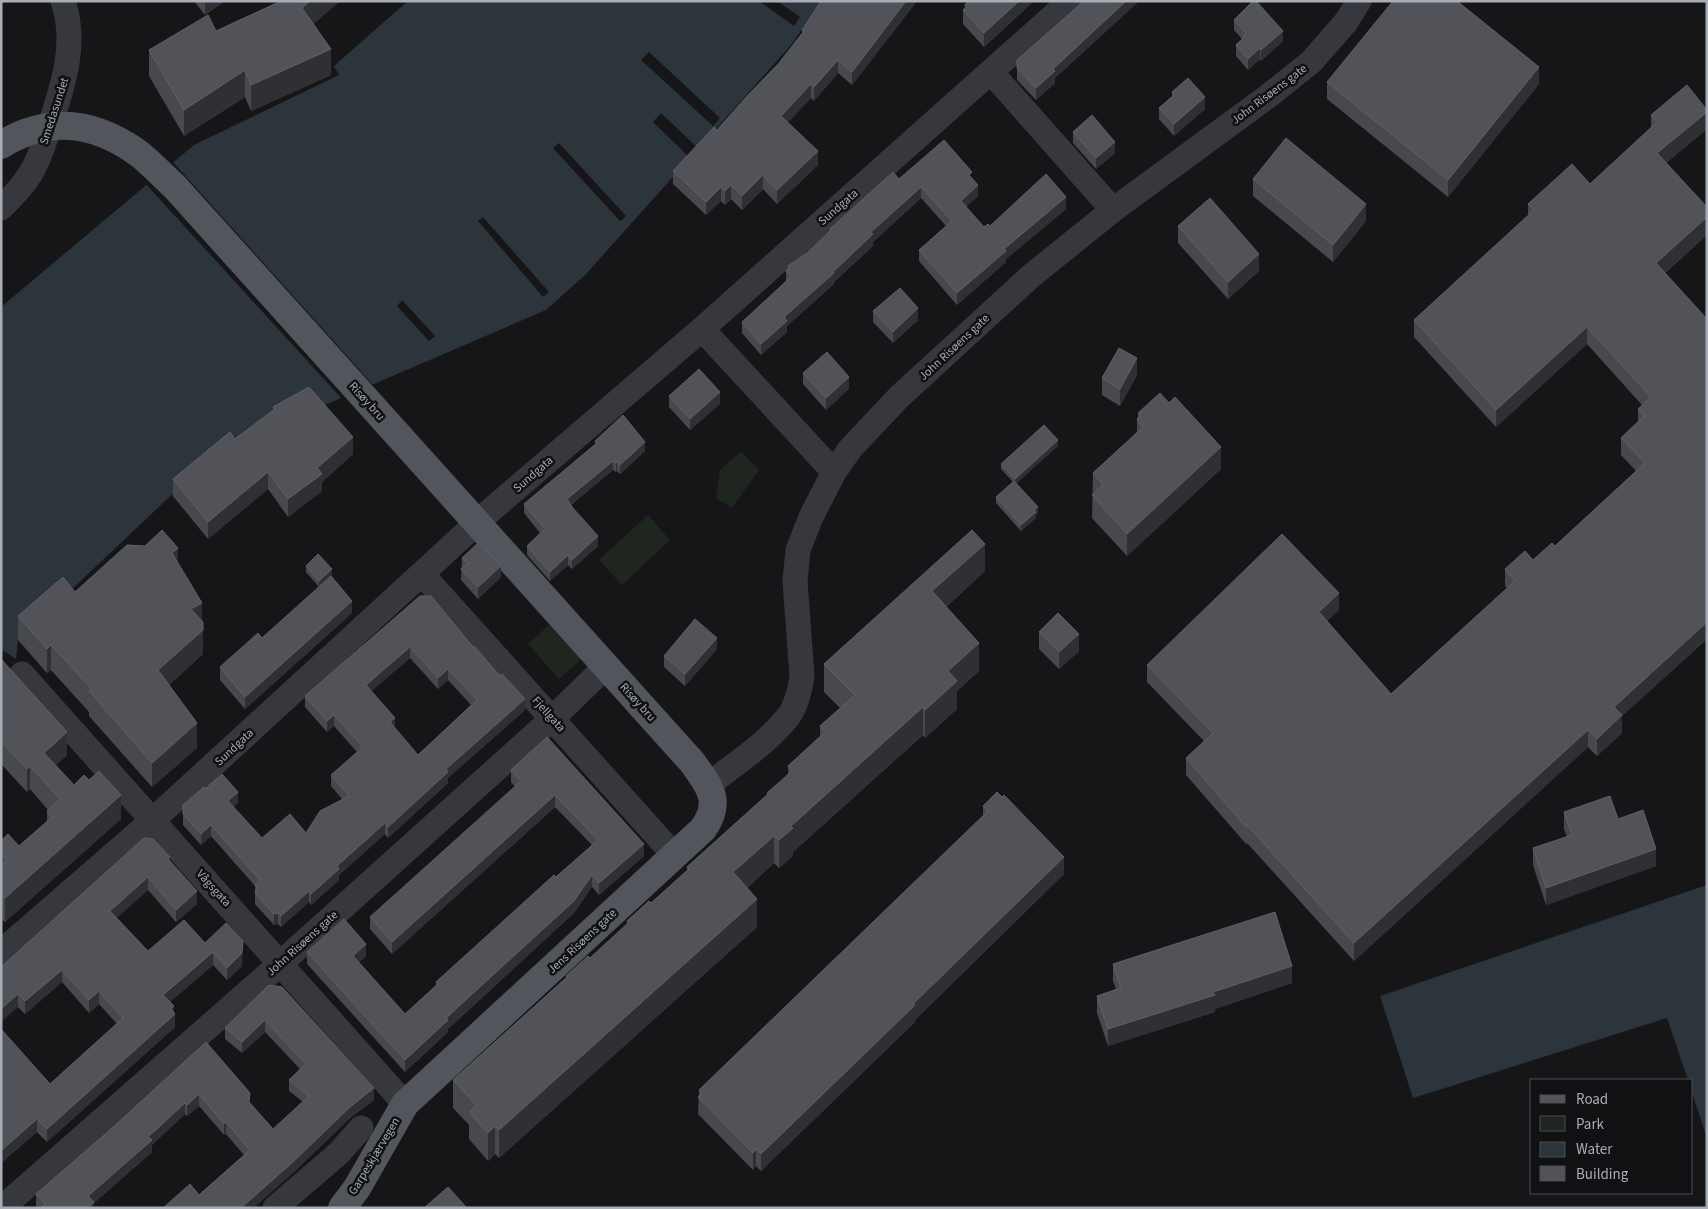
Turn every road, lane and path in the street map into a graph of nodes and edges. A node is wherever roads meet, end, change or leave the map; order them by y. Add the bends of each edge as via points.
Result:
1 (63, 1) edge
2 (1070, 1) edge
3 (1359, 1) edge
4 (991, 72) junction
5 (1, 146) edge
6 (1, 208) edge
7 (1113, 210) junction
8 (702, 329) junction
9 (834, 472) junction
10 (422, 574) junction
11 (22, 674) dead end
12 (598, 674) dead end
13 (553, 718) junction
14 (692, 762) joint
15 (708, 785) junction
16 (153, 820) junction
17 (675, 856) junction
18 (1, 952) edge
19 (281, 963) junction
20 (405, 1104) junction
21 (360, 1128) dead end
22 (2, 1207) edge
23 (276, 1208) edge
24 (342, 1208) edge

1 - 6 street, Smedasundet via 70,53 59,99 34,169
2 - 4 street, Sundgata
3 - 7 street, John Risøens gate via 1346,22 1311,62
4 - 7 street
4 - 8 street, Sundgata
5 - 14 main road, Risøy bru via 19,134 64,126 95,131 139,154 175,187
7 - 9 street, John Risøens gate via 1031,276 918,380 850,449
8 - 9 street
8 - 10 street, Sundgata via 491,510
9 - 15 street, John Risøens gate via 798,550 795,581 802,676 795,704 789,716 757,748
10 - 13 street, Fjellgata
10 - 16 street, Sundgata
11 - 16 street, Vågsgata
12 - 13 street, John Risøens gate
13 - 17 street, Fjellgata
13 - 19 street, John Risøens gate
14 - 15 main road, Jens Risøens gate
15 - 17 main road, Jens Risøens gate via 712,796 711,815 703,829
16 - 18 street, Sundgata
16 - 19 street, Vågsgata
17 - 20 main road, Jens Risøens gate
19 - 20 street, Vågsgata
19 - 22 street, John Risøens gate
20 - 24 main road, Garpeskjærvegen
21 - 23 street via 339,1153

